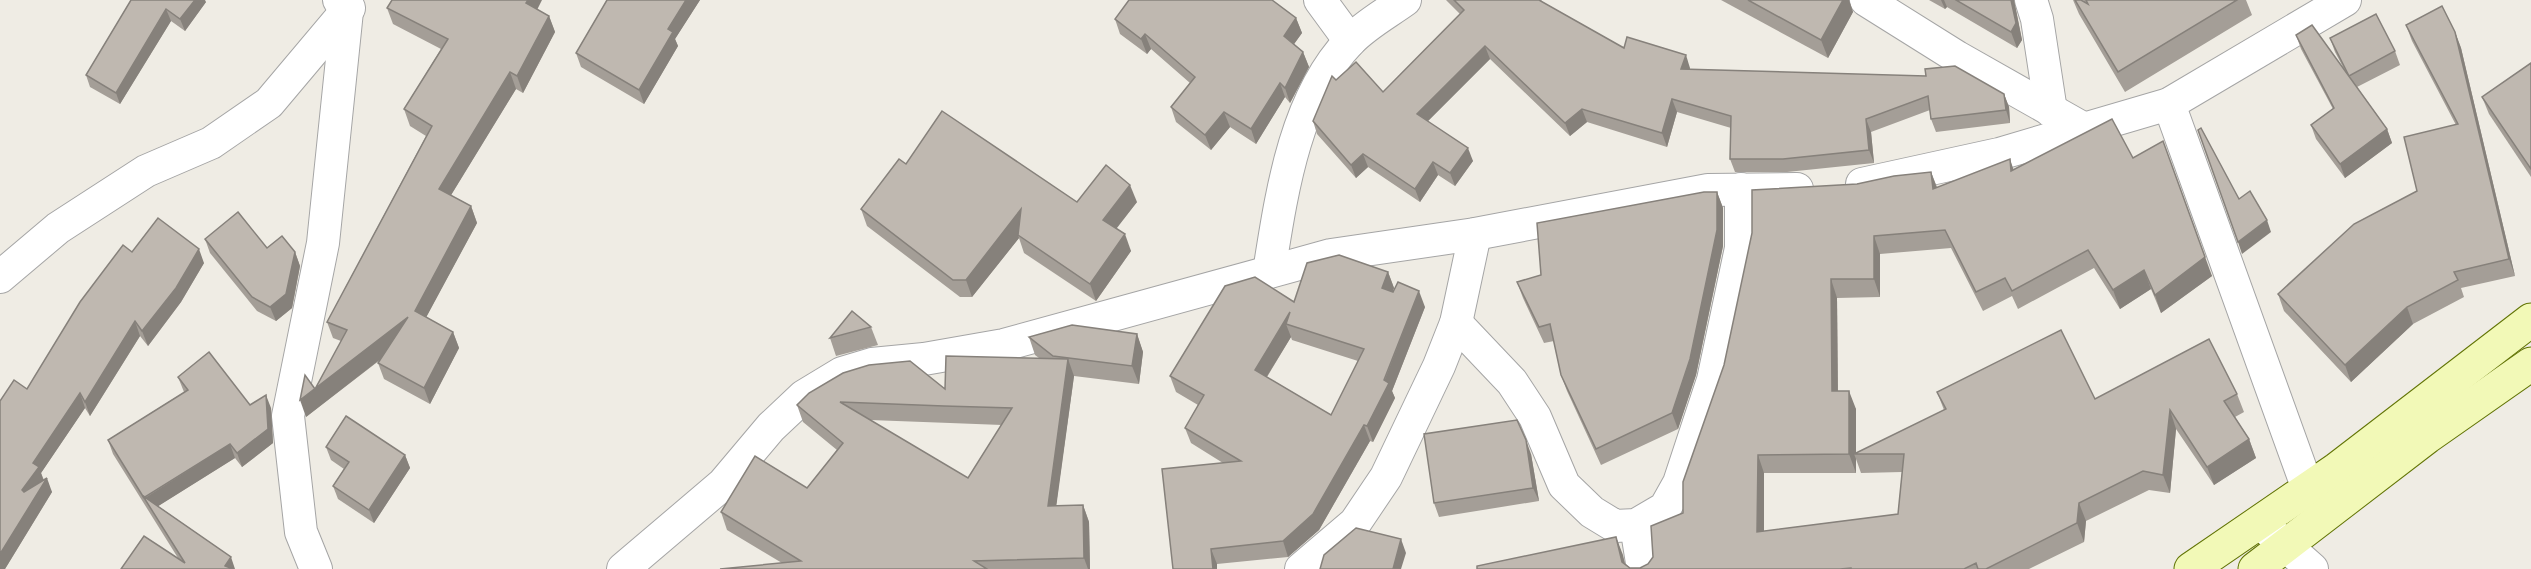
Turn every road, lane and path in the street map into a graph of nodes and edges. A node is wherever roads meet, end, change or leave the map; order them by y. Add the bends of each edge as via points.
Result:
1 (1320, 0) edge
2 (1405, 0) edge
3 (1866, 0) edge
4 (2031, 0) edge
5 (2338, 3) edge
6 (347, 4) edge
7 (1350, 41) junction
8 (2169, 104) junction
9 (2051, 111) junction
10 (2086, 130) junction
11 (1741, 189) junction
12 (1475, 234) junction
13 (1269, 272) junction
14 (0, 277) edge
15 (2531, 320) edge
16 (1456, 323) junction
17 (2531, 364) edge
18 (2308, 489) junction
19 (2260, 522) junction
20 (1636, 525) junction
21 (2285, 546) junction
22 (316, 569) edge
23 (623, 569) edge
24 (1301, 569) edge
25 (1643, 569) edge
26 (2191, 569) edge
27 (2255, 569) edge
28 (2312, 569) edge

1 - 7 street
2 - 7 street
3 - 9 street
4 - 9 street
5 - 8 street
6 - 14 street via 269,103 211,143 146,171 58,228
6 - 22 street via 323,243 288,416 301,532
7 - 13 street via 1321,81 1295,142
8 - 10 street
8 - 18 street
9 - 10 street
10 - 11 street via 1862,184
11 - 12 street via 1708,190
11 - 20 street via 1741,248 1713,380 1679,483 1665,508
12 - 13 street via 1331,255
12 - 16 street
13 - 23 street via 1004,345 924,360 872,364 842,373 804,396 771,427 723,484
15 - 18 main road
16 - 20 street via 1512,382 1535,417 1564,485 1592,512 1615,526
16 - 24 street via 1386,477 1355,523
17 - 21 main road via 2427,437
18 - 19 main road
19 - 21 street
19 - 26 main road
20 - 25 street
21 - 27 main road
21 - 28 street

